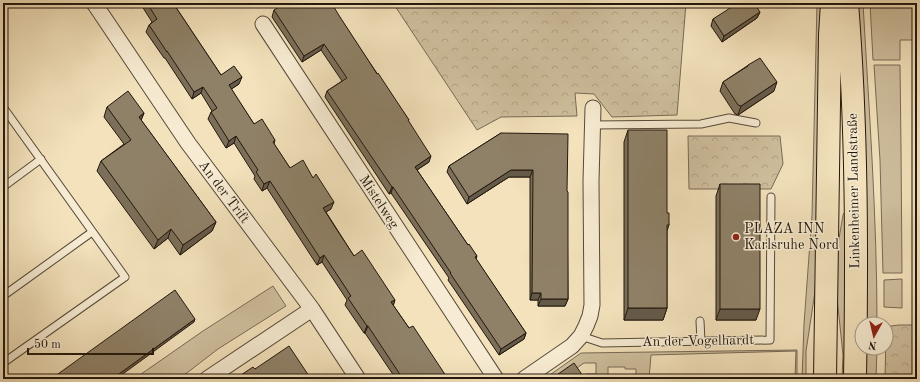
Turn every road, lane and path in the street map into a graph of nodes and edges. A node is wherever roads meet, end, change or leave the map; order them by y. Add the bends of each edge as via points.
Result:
1 (94, 3) edge
2 (832, 3) edge
3 (847, 3) edge
4 (263, 24) dead end
5 (3, 107) edge
6 (593, 108) dead end
7 (756, 123) dead end
8 (593, 126) junction
9 (40, 159) junction
10 (3, 187) edge
11 (771, 197) dead end
12 (92, 232) junction
13 (3, 296) edge
14 (312, 309) junction
15 (700, 321) dead end
16 (581, 336) junction
17 (701, 341) junction
18 (3, 364) edge
19 (207, 379) edge
20 (358, 379) edge
21 (496, 379) edge
22 (524, 379) edge
23 (825, 379) edge
24 (855, 379) edge

1 - 14 street, An der Trift via 188,143
2 - 23 main road, Linkenheimer Landstraße
3 - 24 main road, Linkenheimer Landstraße via 855,176
4 - 21 street, Mistelweg
5 - 9 lane
6 - 8 street
7 - 8 lane via 729,118 701,124
8 - 16 street via 592,305
9 - 10 lane
9 - 12 lane
11 - 17 lane, An der Vogelhardt via 770,340
12 - 13 lane
12 - 18 lane via 125,277
14 - 19 street
14 - 20 street, An der Trift
15 - 17 lane
16 - 17 lane, An der Vogelhardt via 602,342
16 - 22 street via 572,346

